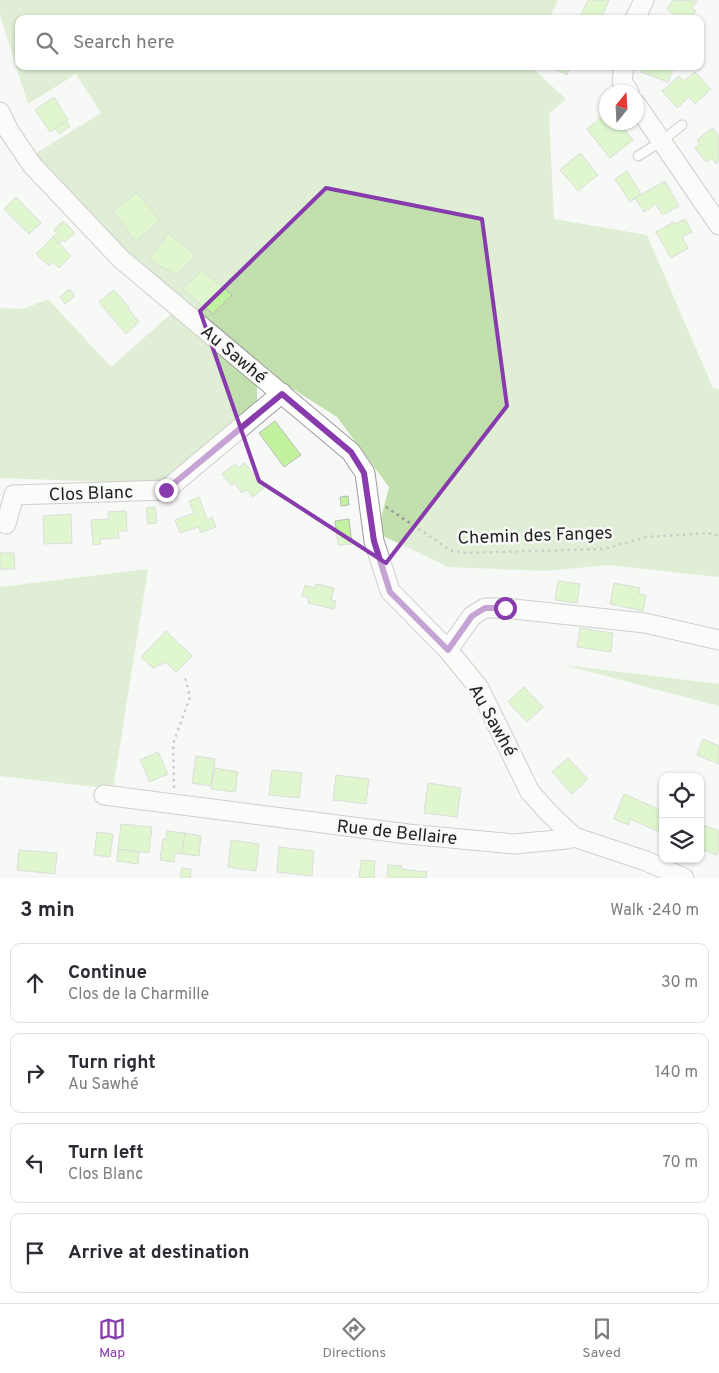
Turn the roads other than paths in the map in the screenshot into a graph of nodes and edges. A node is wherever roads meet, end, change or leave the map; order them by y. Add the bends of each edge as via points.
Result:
1 (644, 0) edge
2 (637, 15) edge
3 (624, 70) edge
4 (624, 85) edge
5 (0, 112) edge
6 (644, 115) edge
7 (682, 125) dead end
8 (662, 141) junction
9 (638, 156) dead end
10 (719, 224) edge
11 (282, 394) junction
12 (6, 524) dead end
13 (719, 640) edge
14 (448, 650) junction
15 (104, 795) dead end
16 (574, 837) junction
17 (684, 878) edge

1 - 2 street
3 - 4 street
5 - 11 street, Au Sawhé via 32,165 121,259
6 - 8 street
7 - 8 lane
8 - 9 lane
8 - 10 street
11 - 12 street, Clos Blanc via 166,490 14,495
11 - 14 street, Au Sawhé via 351,452 364,473 374,541 390,592
13 - 14 street via 645,624 485,608 472,616
14 - 16 street, Au Sawhé via 479,688 530,792
15 - 16 street, Rue de Bellaire via 408,834 514,844
16 - 17 street, Rue de Bellaire via 646,861

